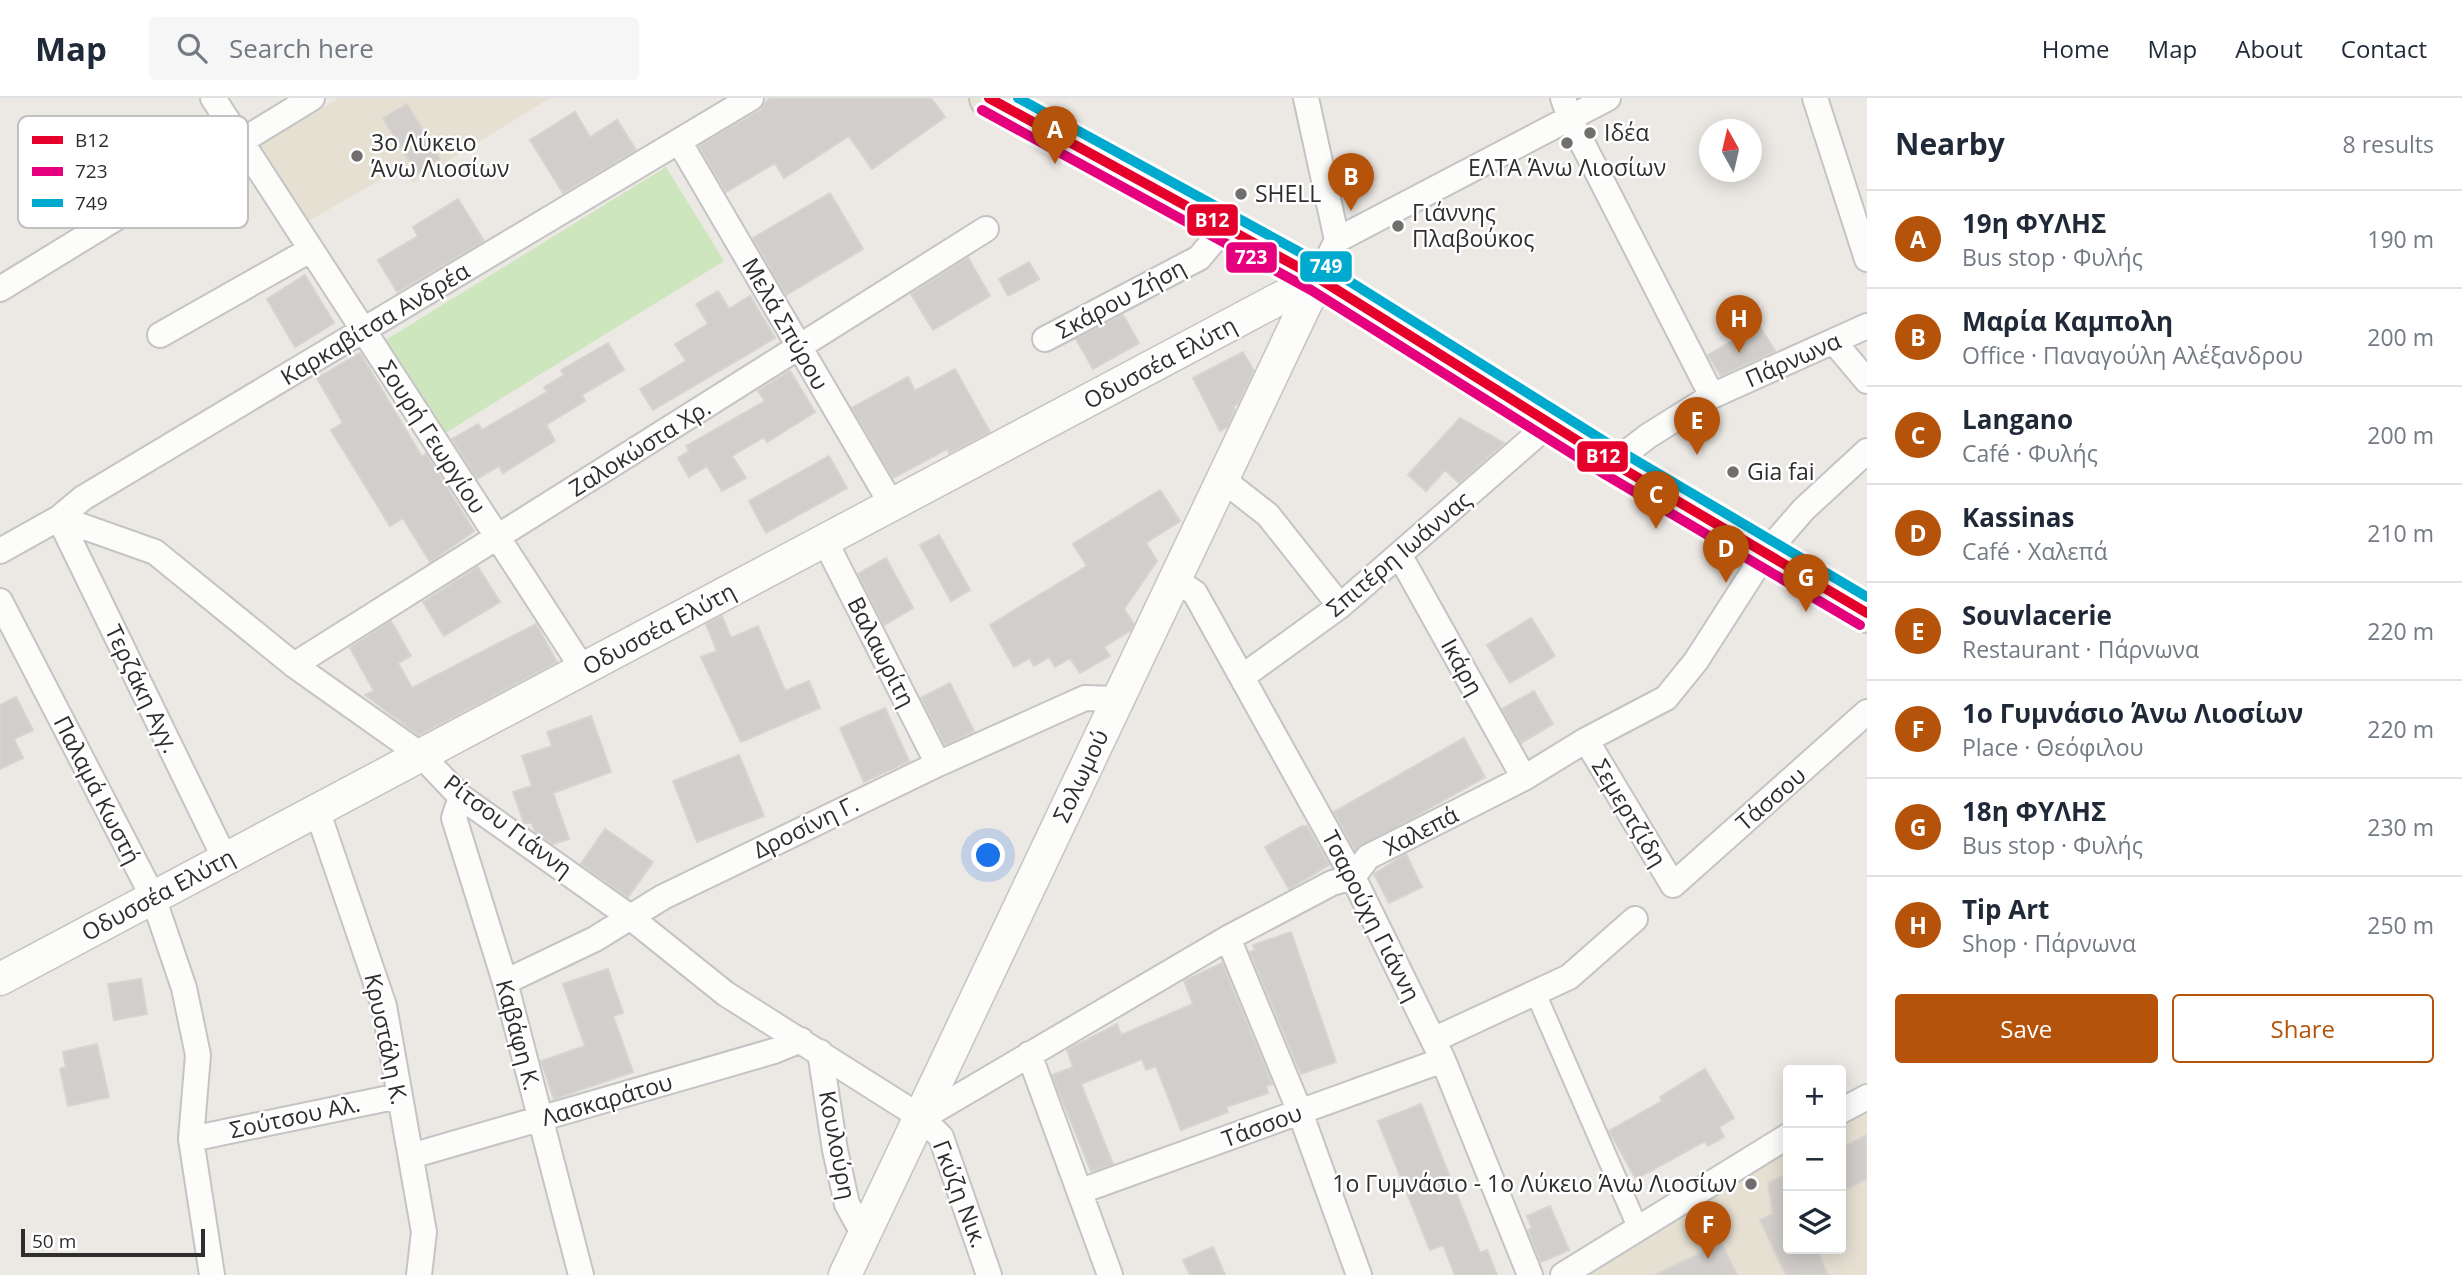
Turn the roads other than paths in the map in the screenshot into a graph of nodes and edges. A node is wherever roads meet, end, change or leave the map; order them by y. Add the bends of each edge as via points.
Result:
1 (213, 98) edge
2 (312, 98) edge
3 (751, 98) edge
4 (989, 98) edge
5 (1306, 98) edge
6 (1608, 98) edge
7 (1815, 98) edge
8 (1566, 108) edge
9 (224, 116) edge
10 (248, 138) edge
11 (680, 143) junction
12 (248, 153) edge
13 (100, 228) edge
14 (1225, 228) junction
15 (986, 229) dead end
16 (1337, 240) junction
17 (310, 250) junction
18 (1867, 259) edge
19 (1318, 278) junction
20 (0, 289) edge
21 (1867, 326) edge
22 (364, 330) junction
23 (160, 335) dead end
24 (1045, 339) dead end
25 (1834, 342) junction
26 (799, 349) junction
27 (1867, 380) edge
28 (1712, 396) junction
29 (1549, 424) junction
30 (1867, 451) edge
31 (1613, 463) junction
32 (1222, 478) junction
33 (892, 505) junction
34 (59, 518) junction
35 (496, 538) junction
36 (825, 541) junction
37 (0, 551) edge
38 (1764, 555) junction
39 (1400, 556) junction
40 (1174, 579) junction
41 (0, 601) edge
42 (1340, 606) junction
43 (1867, 613) edge
44 (294, 665) junction
45 (583, 669) junction
46 (1242, 677) junction
47 (1116, 699) junction
48 (1867, 712) edge
49 (1586, 740) junction
50 (421, 755) junction
51 (938, 764) junction
52 (1524, 778) junction
53 (461, 797) junction
54 (317, 810) junction
55 (225, 859) junction
56 (1353, 877) junction
57 (1673, 885) joint
58 (153, 897) junction
59 (630, 917) junction
60 (1635, 919) dead end
61 (1228, 938) junction
62 (0, 979) edge
63 (505, 982) junction
64 (1536, 994) junction
65 (810, 1046) junction
66 (1438, 1050) junction
67 (1028, 1054) junction
68 (399, 1096) junction
69 (1867, 1097) edge
70 (1846, 1108) edge
71 (1300, 1112) junction
72 (922, 1118) junction
73 (540, 1120) junction
74 (191, 1139) junction
75 (1783, 1139) edge
76 (411, 1156) junction
77 (1081, 1191) junction
78 (1638, 1228) junction
79 (864, 1235) junction
80 (212, 1275) edge
81 (419, 1275) edge
82 (581, 1275) edge
83 (845, 1275) edge
84 (989, 1275) edge
85 (1110, 1275) edge
86 (1359, 1275) edge
87 (1530, 1275) edge
88 (1563, 1275) edge

1 - 9 street, Σουρή Γεωργίου
2 - 10 street
3 - 11 street, Καρκαβίτσα Ανδρέα
4 - 14 main road
5 - 16 street
6 - 8 street
7 - 18 street
8 - 16 street
8 - 28 street
11 - 22 street, Καρκαβίτσα Ανδρέα
11 - 26 street, Μελά Σπύρου
12 - 17 street, Σουρή Γεωργίου
13 - 20 street
14 - 19 main road
14 - 24 street, Σκάρου Ζήση via 1199,258
15 - 26 street, Ζαλοκώστα Χρ.
16 - 19 street
17 - 22 street, Σουρή Γεωργίου
17 - 23 street
19 - 29 main road
19 - 32 street, Σολωμού
19 - 33 street, Οδυσσέα Ελύτη
21 - 25 street, Πάρνωνα
22 - 34 street, Καρκαβίτσα Ανδρέα via 83,498
22 - 35 street, Σουρή Γεωργίου
25 - 27 street
25 - 28 street, Πάρνωνα
26 - 33 street, Μελά Σπύρου
26 - 35 street, Ζαλοκώστα Χρ.
28 - 31 street, Πάρνωνα
29 - 31 main road
29 - 39 street, Σπιτέρη Ιωάννας
30 - 38 street, Χαλεπά via 1804,509
31 - 38 main road
32 - 40 street, Σολωμού
32 - 42 street via 1268,515
33 - 36 street, Οδυσσέα Ελύτη
34 - 37 street, Καρκαβίτσα Ανδρέα
34 - 44 street, Ρίτσου Γιάννη via 155,552
34 - 55 street, Τερζάκη Αγγ.
35 - 44 street, Ζαλοκώστα Χρ.
35 - 45 street, Σουρή Γεωργίου
36 - 45 street, Οδυσσέα Ελύτη
36 - 51 street, Βαλαωρίτη
38 - 43 main road
38 - 49 street, Χαλεπά via 1696,661 1666,698
39 - 42 street, Σπιτέρη Ιωάννας
39 - 52 street, Ικάρη
40 - 46 street, Τσαρούχη Γιάννη via 1195,593
40 - 47 street, Σολωμού
41 - 58 street, Παλαμά Κωστή
42 - 46 street, Σπιτέρη Ιωάννας
44 - 50 street, Ρίτσου Γιάννη
45 - 50 street, Οδυσσέα Ελύτη
46 - 56 street, Τσαρούχη Γιάννη
47 - 51 street, Δροσίνη Γ. via 1085,698
47 - 72 street, Σολωμού
48 - 57 street, Τάσσου
49 - 52 street, Χαλεπά
49 - 57 street, Σεμερτζίδη
50 - 53 street, Ρίτσου Γιάννη
50 - 54 street, Οδυσσέα Ελύτη
51 - 59 street, Δροσίνη Γ.
52 - 56 street, Χαλεπά via 1368,857
53 - 59 street, Ρίτσου Γιάννη
53 - 63 street, Καβάφη Κ. via 454,818
54 - 55 street, Οδυσσέα Ελύτη
54 - 68 street, Κρυστάλη Κ. via 384,1006
55 - 58 street, Οδυσσέα Ελύτη
56 - 61 street, Χαλεπά via 1332,883
56 - 66 street, Τσαρούχη Γιάννη
58 - 62 street, Οδυσσέα Ελύτη
58 - 74 street, Παλαμά Κωστή via 184,988 198,1055
59 - 63 street, Δροσίνη Γ.
59 - 65 street, Ρίτσου Γιάννη via 726,994
60 - 64 street, Τάσσου via 1569,977
61 - 67 street, Χαλεπά
61 - 71 street
63 - 73 street, Καβάφη Κ.
64 - 66 street, Τάσσου
64 - 78 street
65 - 72 street, Ρίτσου Γιάννη
65 - 73 street, Λασκαράτου via 774,1051
65 - 79 street, Κουλούρη via 847,1204
66 - 71 street, Τάσσου
66 - 87 street, Τσαρούχη Γιάννη
67 - 72 street, Χαλεπά
67 - 77 street
68 - 74 street, Σούτσου Αλ.
68 - 76 street, Κρυστάλη Κ.
69 - 70 street
71 - 77 street, Τάσσου
71 - 86 street
72 - 79 street, Σολωμού
72 - 84 street, Γκύζη Νικ. via 941,1137
73 - 76 street, Λασκαράτου
73 - 82 street, Καβάφη Κ.
74 - 80 street, Παλαμά Κωστή
75 - 78 street
76 - 81 street, Κρυστάλη Κ. via 424,1232
77 - 85 street
78 - 88 street
79 - 83 street, Σολωμού

